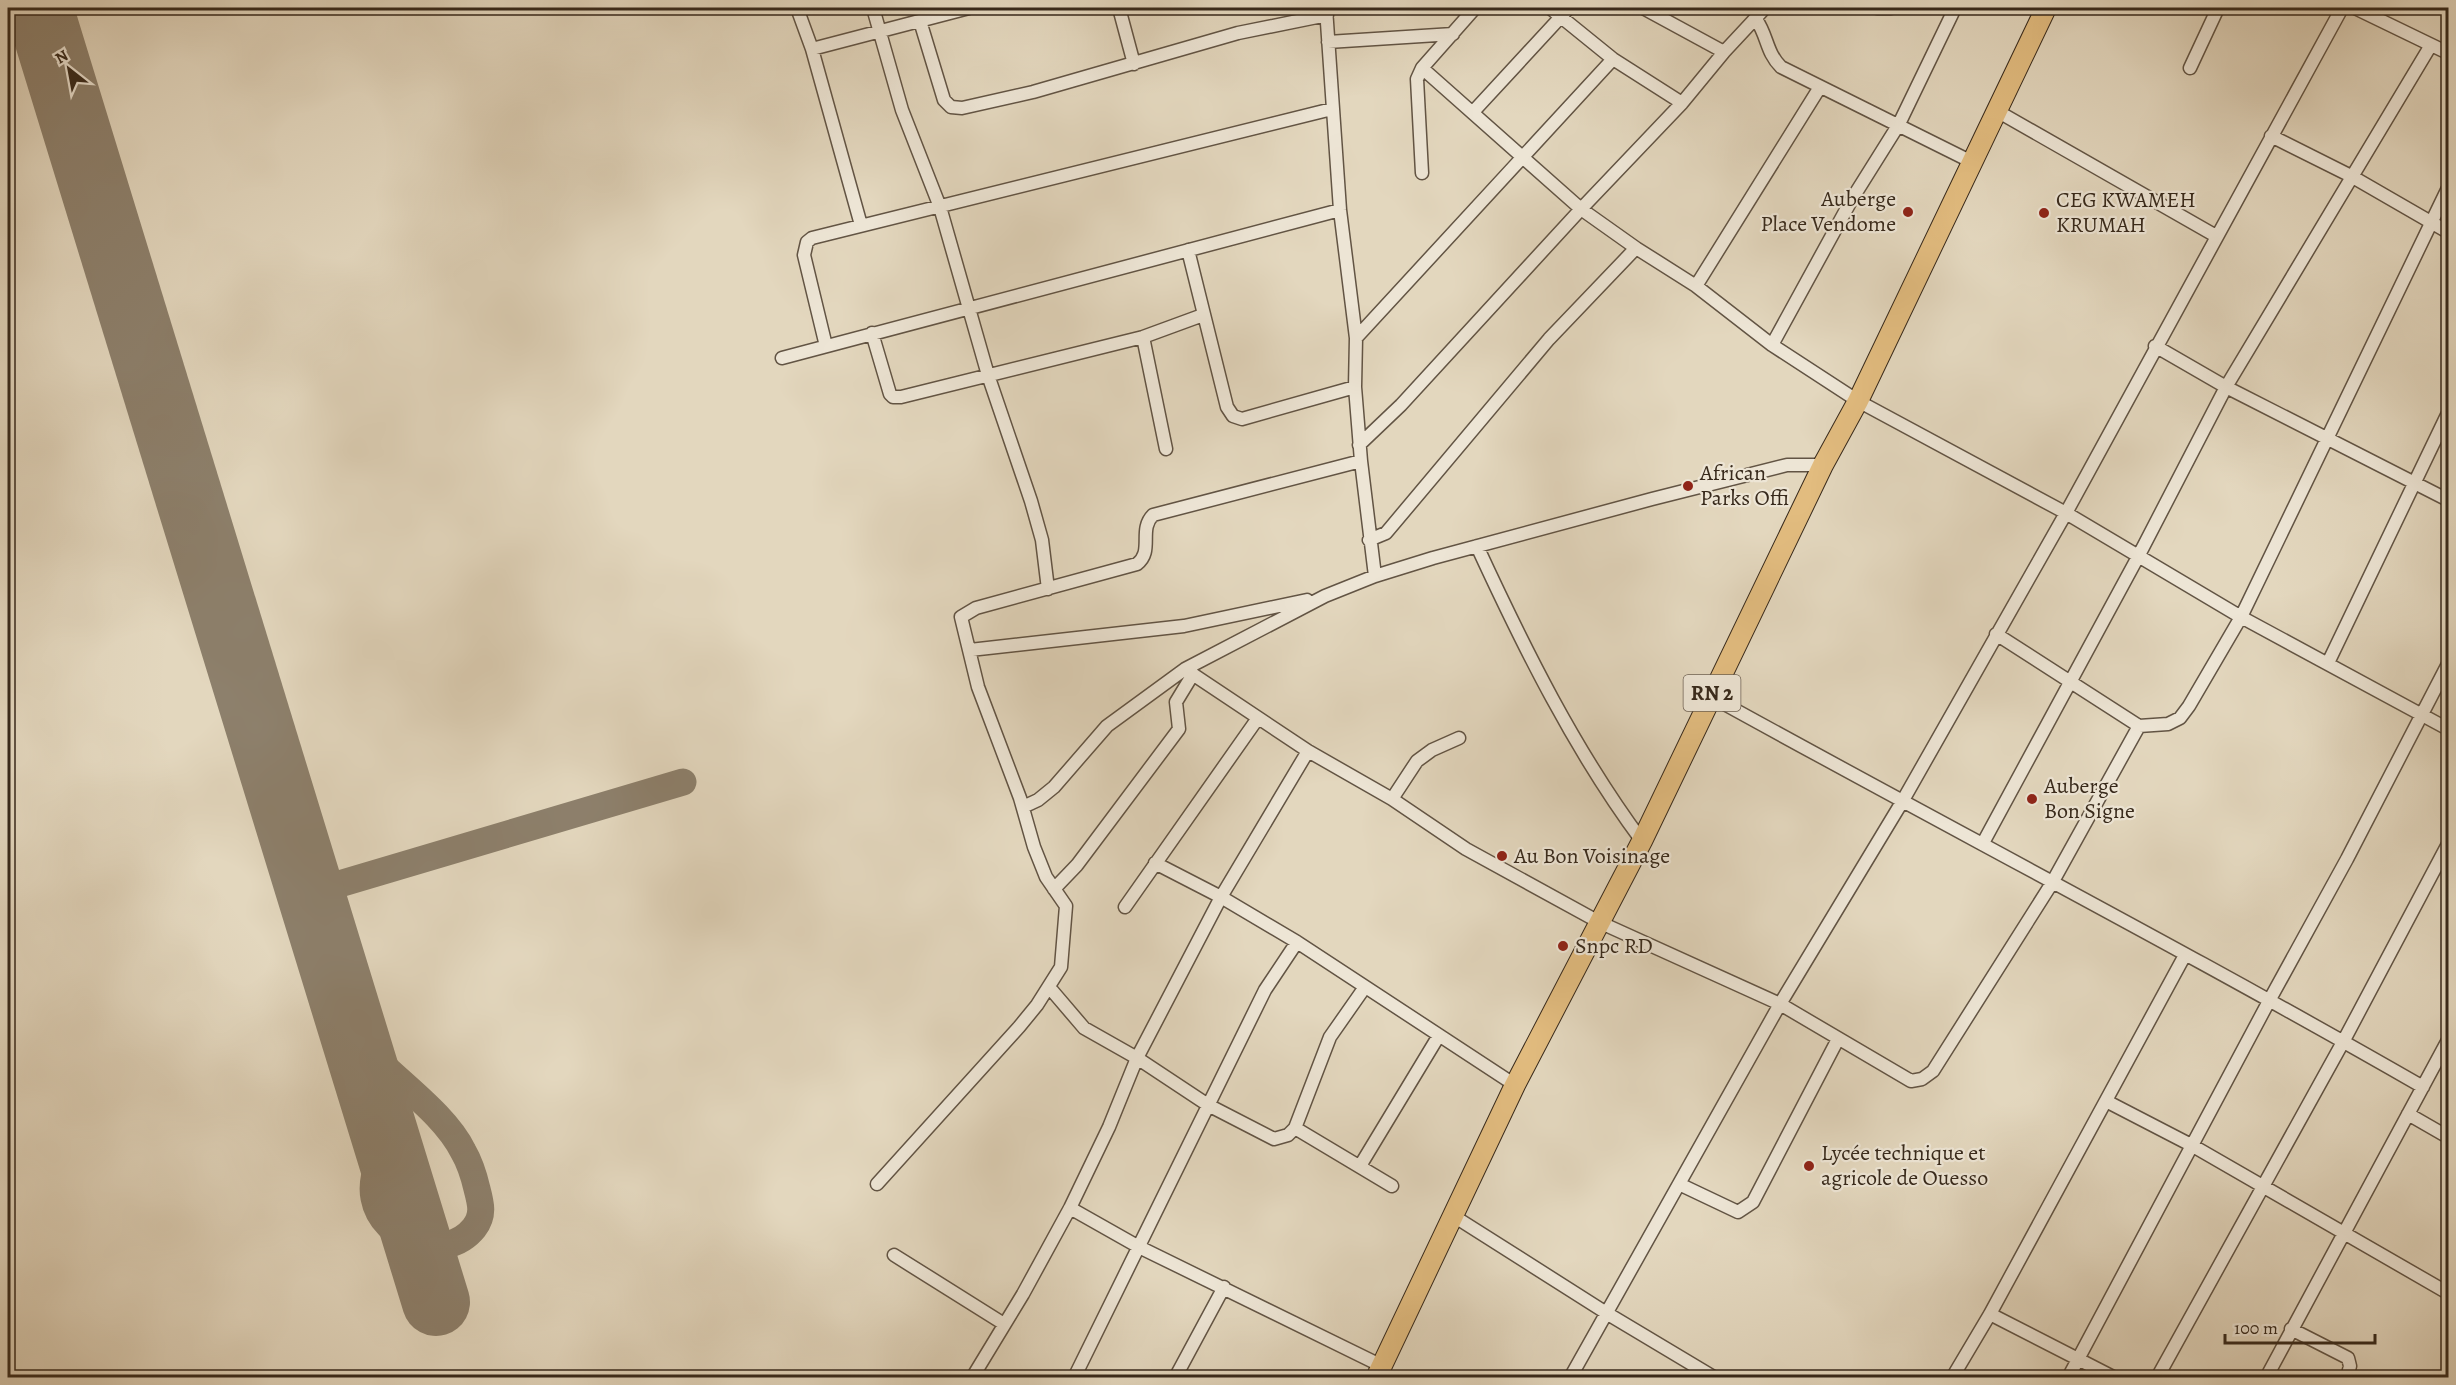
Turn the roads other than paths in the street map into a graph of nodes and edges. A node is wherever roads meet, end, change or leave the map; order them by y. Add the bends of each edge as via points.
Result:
1 (797, 8) edge
2 (873, 8) edge
3 (969, 8) edge
4 (1119, 8) edge
5 (1475, 8) edge
6 (1550, 8) edge
7 (1569, 8) edge
8 (1643, 8) edge
9 (1765, 8) edge
10 (1877, 8) edge
11 (1891, 8) edge
12 (1955, 8) edge
13 (2046, 8) edge
14 (2218, 8) edge
15 (2342, 8) edge
16 (2355, 8) edge
17 (1326, 11) edge
18 (1560, 17) junction
19 (1756, 19) junction
20 (920, 21) junction
21 (881, 32) junction
22 (1453, 34) junction
23 (1328, 42) junction
24 (2431, 45) junction
25 (812, 49) junction
26 (1724, 52) junction
27 (2448, 53) edge
28 (1613, 59) junction
29 (1134, 64) junction
30 (1422, 68) junction
31 (2190, 68) dead end
32 (1820, 87) junction
33 (1682, 103) junction
34 (1332, 109) junction
35 (1997, 111) junction
36 (1473, 112) junction
37 (1899, 124) junction
38 (2271, 136) junction
39 (1524, 158) junction
40 (1972, 162) junction
41 (1422, 173) dead end
42 (2351, 176) junction
43 (2448, 188) edge
44 (940, 207) junction
45 (1581, 209) junction
46 (1340, 210) junction
47 (2432, 222) junction
48 (861, 225) junction
49 (2448, 232) edge
50 (2216, 236) junction
51 (1636, 249) junction
52 (1188, 250) junction
53 (1696, 286) junction
54 (969, 307) junction
55 (1203, 315) junction
56 (872, 333) junction
57 (1143, 337) junction
58 (1356, 338) junction
59 (1772, 345) junction
60 (826, 346) junction
61 (2155, 346) junction
62 (782, 358) dead end
63 (988, 375) junction
64 (1355, 387) junction
65 (2226, 387) junction
66 (1858, 401) junction
67 (2448, 413) edge
68 (2327, 439) junction
69 (1359, 445) junction
70 (1166, 449) dead end
71 (1361, 461) junction
72 (1823, 465) junction
73 (2414, 484) junction
74 (2448, 500) edge
75 (2066, 513) junction
76 (1369, 540) junction
77 (1477, 546) junction
78 (2139, 555) junction
79 (1375, 576) junction
80 (1048, 589) junction
81 (1325, 596) junction
82 (2241, 616) junction
83 (1996, 634) junction
84 (970, 650) junction
85 (2328, 663) junction
86 (2448, 664) edge
87 (1189, 672) junction
88 (2069, 681) junction
89 (1710, 696) junction
90 (2421, 715) junction
91 (1258, 718) junction
92 (2139, 726) junction
93 (2448, 729) edge
94 (1459, 738) dead end
95 (1308, 752) junction
96 (1392, 799) junction
97 (1902, 802) junction
98 (1023, 807) junction
99 (1642, 841) junction
100 (1983, 843) junction
101 (2448, 844) edge
102 (1155, 863) junction
103 (2052, 883) junction
104 (1054, 888) junction
105 (1221, 897) junction
106 (1125, 907) dead end
107 (1599, 922) junction
108 (1297, 942) junction
109 (2185, 955) junction
110 (1049, 987) junction
111 (1365, 987) junction
112 (2269, 1001) junction
113 (1780, 1004) junction
114 (1438, 1037) junction
115 (1839, 1039) junction
116 (2448, 1040) edge
117 (2343, 1042) junction
118 (1137, 1058) junction
119 (1515, 1085) junction
120 (2423, 1088) junction
121 (2106, 1101) junction
122 (1208, 1105) junction
123 (2408, 1114) junction
124 (1294, 1128) junction
125 (2448, 1137) edge
126 (2193, 1146) junction
127 (1360, 1166) junction
128 (877, 1184) dead end
129 (1679, 1184) junction
130 (1392, 1186) dead end
131 (2264, 1186) junction
132 (1070, 1208) junction
133 (1452, 1215) junction
134 (2345, 1234) junction
135 (1139, 1247) junction
136 (894, 1255) dead end
137 (1224, 1287) junction
138 (2448, 1293) edge
139 (1608, 1314) junction
140 (1990, 1314) junction
141 (1004, 1324) junction
142 (2291, 1329) junction
143 (2078, 1359) junction
144 (1379, 1372) edge
145 (972, 1377) edge
146 (1074, 1377) edge
147 (1174, 1377) edge
148 (1570, 1377) edge
149 (1715, 1377) edge
150 (1952, 1377) edge
151 (2068, 1377) edge
152 (2115, 1377) edge
153 (2157, 1377) edge
154 (2266, 1377) edge
155 (2347, 1377) edge

1 - 25 street
2 - 21 street
3 - 20 street
4 - 29 street
5 - 22 street
6 - 18 street
7 - 18 street
8 - 26 street
9 - 19 street
10 - 11 street
12 - 37 street
13 - 35 highway, RN 2
14 - 31 street
15 - 38 street
16 - 24 street
17 - 23 street
17 - 29 street
18 - 28 street
18 - 36 street
19 - 26 street
19 - 32 street via 1766,34 1771,57 1780,67
20 - 21 street
20 - 29 street via 944,100 951,107 1033,92
21 - 25 street
21 - 44 street via 907,127
22 - 23 street
22 - 30 street
23 - 34 street
24 - 27 street
24 - 42 street
25 - 48 street
26 - 33 street
28 - 33 street
28 - 39 street
30 - 36 street
30 - 41 street via 1417,79 1417,100
32 - 37 street
32 - 53 street
33 - 45 street
34 - 44 street
34 - 46 street
35 - 40 highway, RN 2
35 - 50 street
36 - 39 street
37 - 40 street
37 - 59 street via 1852,199
38 - 42 street
38 - 50 street
39 - 45 street
39 - 58 street
40 - 66 highway, RN 2
42 - 47 street
42 - 65 street
43 - 47 street
44 - 48 street
44 - 54 street
45 - 51 street
45 - 69 street via 1401,405
46 - 52 street
46 - 58 street
47 - 49 street
47 - 68 street
48 - 60 street via 812,238 805,248
50 - 61 street
51 - 53 street
51 - 76 street via 1549,339 1386,533
52 - 54 street
52 - 55 street
53 - 59 street
54 - 56 street
54 - 63 street
55 - 57 street
55 - 64 street via 1227,407 1233,416 1242,419
56 - 60 street
56 - 63 street via 893,397
57 - 63 street
57 - 70 street
58 - 64 street
59 - 66 street
60 - 62 street
61 - 65 street
61 - 75 street
63 - 80 street via 1042,540
64 - 69 street
65 - 68 street
65 - 78 street
66 - 72 highway, RN 2
66 - 75 street
67 - 73 street
68 - 73 street
68 - 82 street
69 - 71 street
71 - 76 street
71 - 80 street via 1153,515 1145,529 1144,559 1137,564
72 - 77 street via 1781,466
72 - 89 highway, RN 2
73 - 74 street
73 - 85 street
75 - 78 street
75 - 83 street
76 - 79 street
77 - 79 street
77 - 99 street via 1530,656 1593,770
78 - 82 street
78 - 88 street
79 - 81 street
80 - 84 street via 964,614 960,620
81 - 84 street via 1184,626
81 - 87 street
82 - 85 street
82 - 92 street via 2180,718 2168,724
83 - 88 street
83 - 97 street
84 - 98 street via 978,687
85 - 90 street
86 - 90 street
87 - 91 street
87 - 98 street via 1107,726 1054,787
87 - 104 street via 1176,702 1179,729 1077,865
88 - 92 street
88 - 100 street
89 - 97 street
89 - 99 highway, RN 2
90 - 93 street
90 - 112 street via 2348,859
91 - 95 street
91 - 102 street
92 - 103 street
94 - 96 street via 1417,761
95 - 96 street
95 - 105 street
96 - 107 street via 1466,849
97 - 100 street
97 - 113 street
98 - 104 street via 1034,848
99 - 107 highway, RN 2
100 - 103 street
101 - 117 street
102 - 105 street
102 - 106 street
103 - 109 street
103 - 115 street via 1933,1071 1911,1082
104 - 110 street via 1063,898 1067,914 1061,968
105 - 108 street
105 - 118 street
107 - 113 street
107 - 119 highway, RN 2
108 - 111 street
108 - 122 street via 1270,980
109 - 112 street
109 - 121 street
110 - 118 street via 1084,1028
110 - 128 street via 1000,1050
111 - 114 street
111 - 124 street via 1330,1037
112 - 117 street
112 - 126 street
113 - 115 street
113 - 129 street
114 - 119 street
114 - 127 street
115 - 129 street via 1753,1202 1738,1212
116 - 120 street
117 - 120 street
117 - 131 street
118 - 122 street
118 - 132 street
119 - 133 highway, RN 2
120 - 123 street
121 - 126 street
121 - 140 street
122 - 124 street via 1274,1139 1288,1135
122 - 135 street
123 - 125 street
123 - 134 street
124 - 127 street
126 - 131 street
126 - 143 street
127 - 130 street
129 - 139 street
131 - 134 street
131 - 153 street
132 - 135 street
132 - 141 street
133 - 139 street
133 - 144 highway, RN 2
134 - 138 street
134 - 142 street
135 - 137 street
135 - 146 street
136 - 141 street
137 - 144 street
137 - 147 street
139 - 148 street
139 - 149 street
140 - 143 street
140 - 150 street
141 - 145 street
142 - 154 street
142 - 155 street via 2348,1358 2351,1361
143 - 151 street
143 - 152 street

